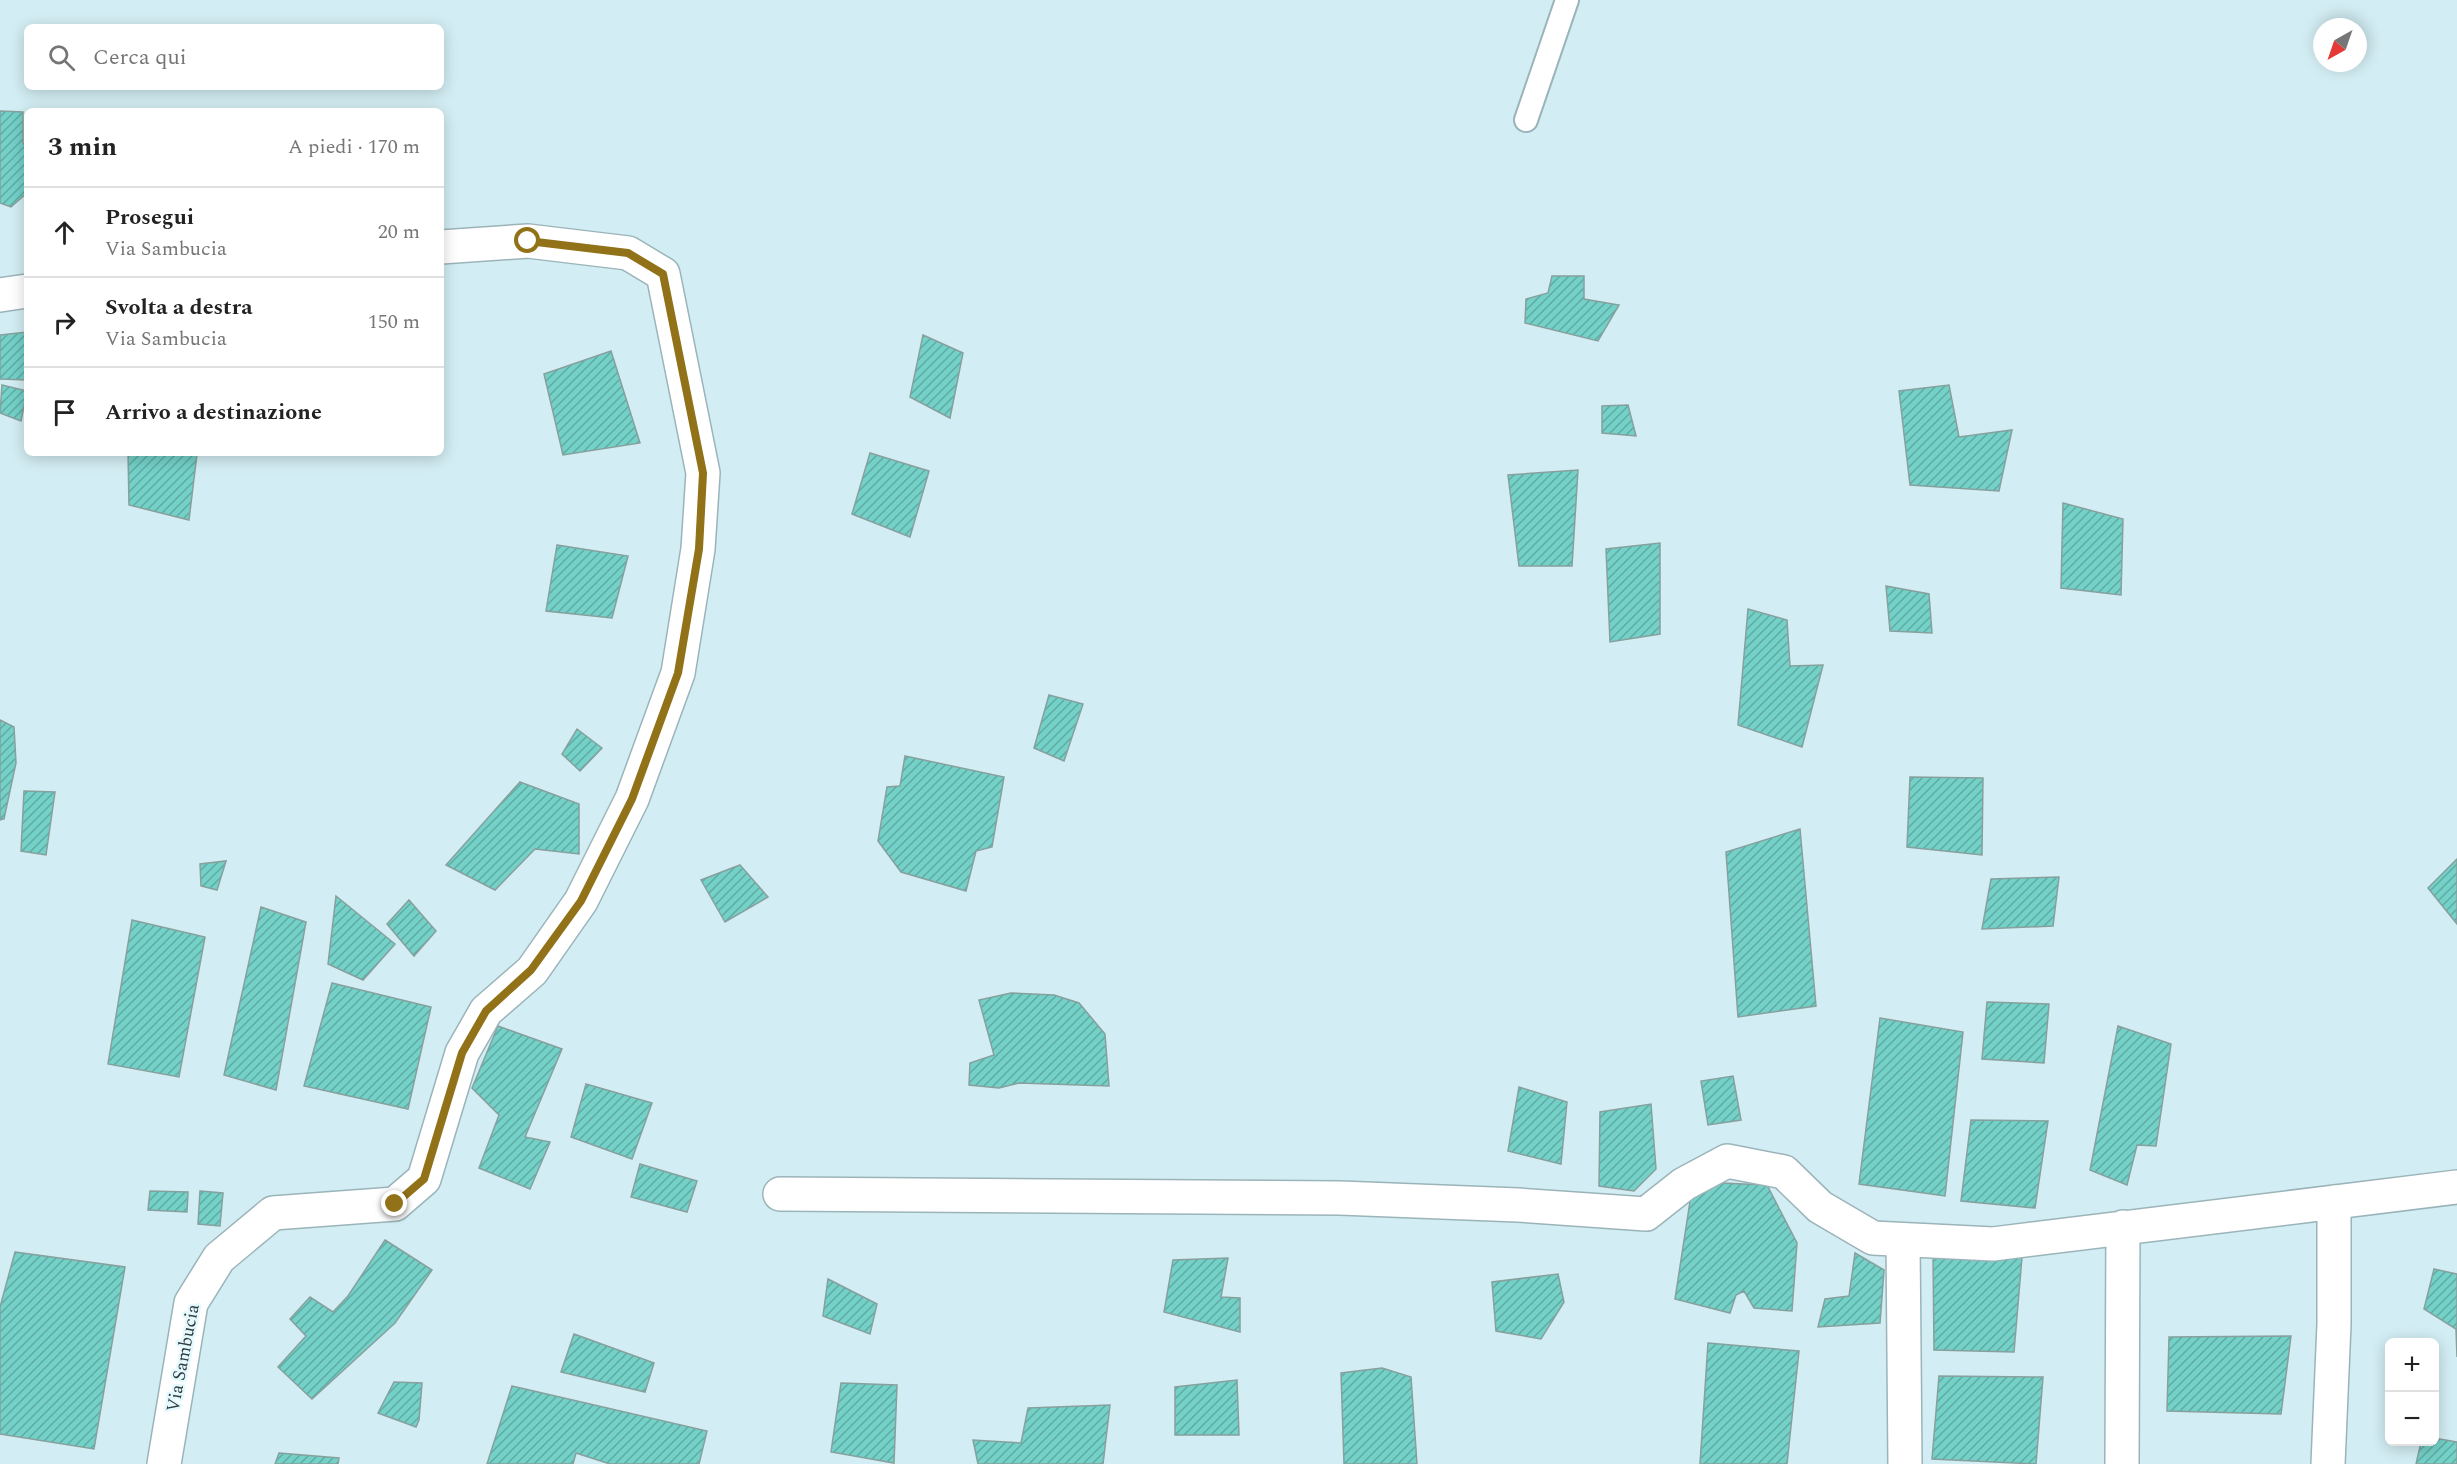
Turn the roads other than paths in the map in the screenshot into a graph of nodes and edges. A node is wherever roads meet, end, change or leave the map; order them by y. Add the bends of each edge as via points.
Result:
1 (1567, 0) edge
2 (1526, 120) dead end
3 (444, 247) edge
4 (24, 291) edge
5 (0, 295) edge
6 (2457, 1187) edge
7 (780, 1194) dead end
8 (2334, 1202) junction
9 (2124, 1227) junction
10 (1903, 1239) junction
11 (164, 1464) edge
12 (1905, 1464) edge
13 (2122, 1464) edge
14 (2328, 1464) edge

1 - 2 lane
3 - 11 street, Via Sambucia via 528,241 628,253 663,274 703,473 699,549 678,673 632,799 581,901 531,970 486,1011 462,1053 424,1179 395,1204 273,1213 219,1258 191,1303
4 - 5 street
6 - 8 street
7 - 10 street via 1340,1198 1646,1214 1684,1184 1727,1161 1784,1172 1820,1207 1873,1238
8 - 9 street
8 - 14 street
9 - 10 street via 1993,1244
9 - 13 street
10 - 12 street

